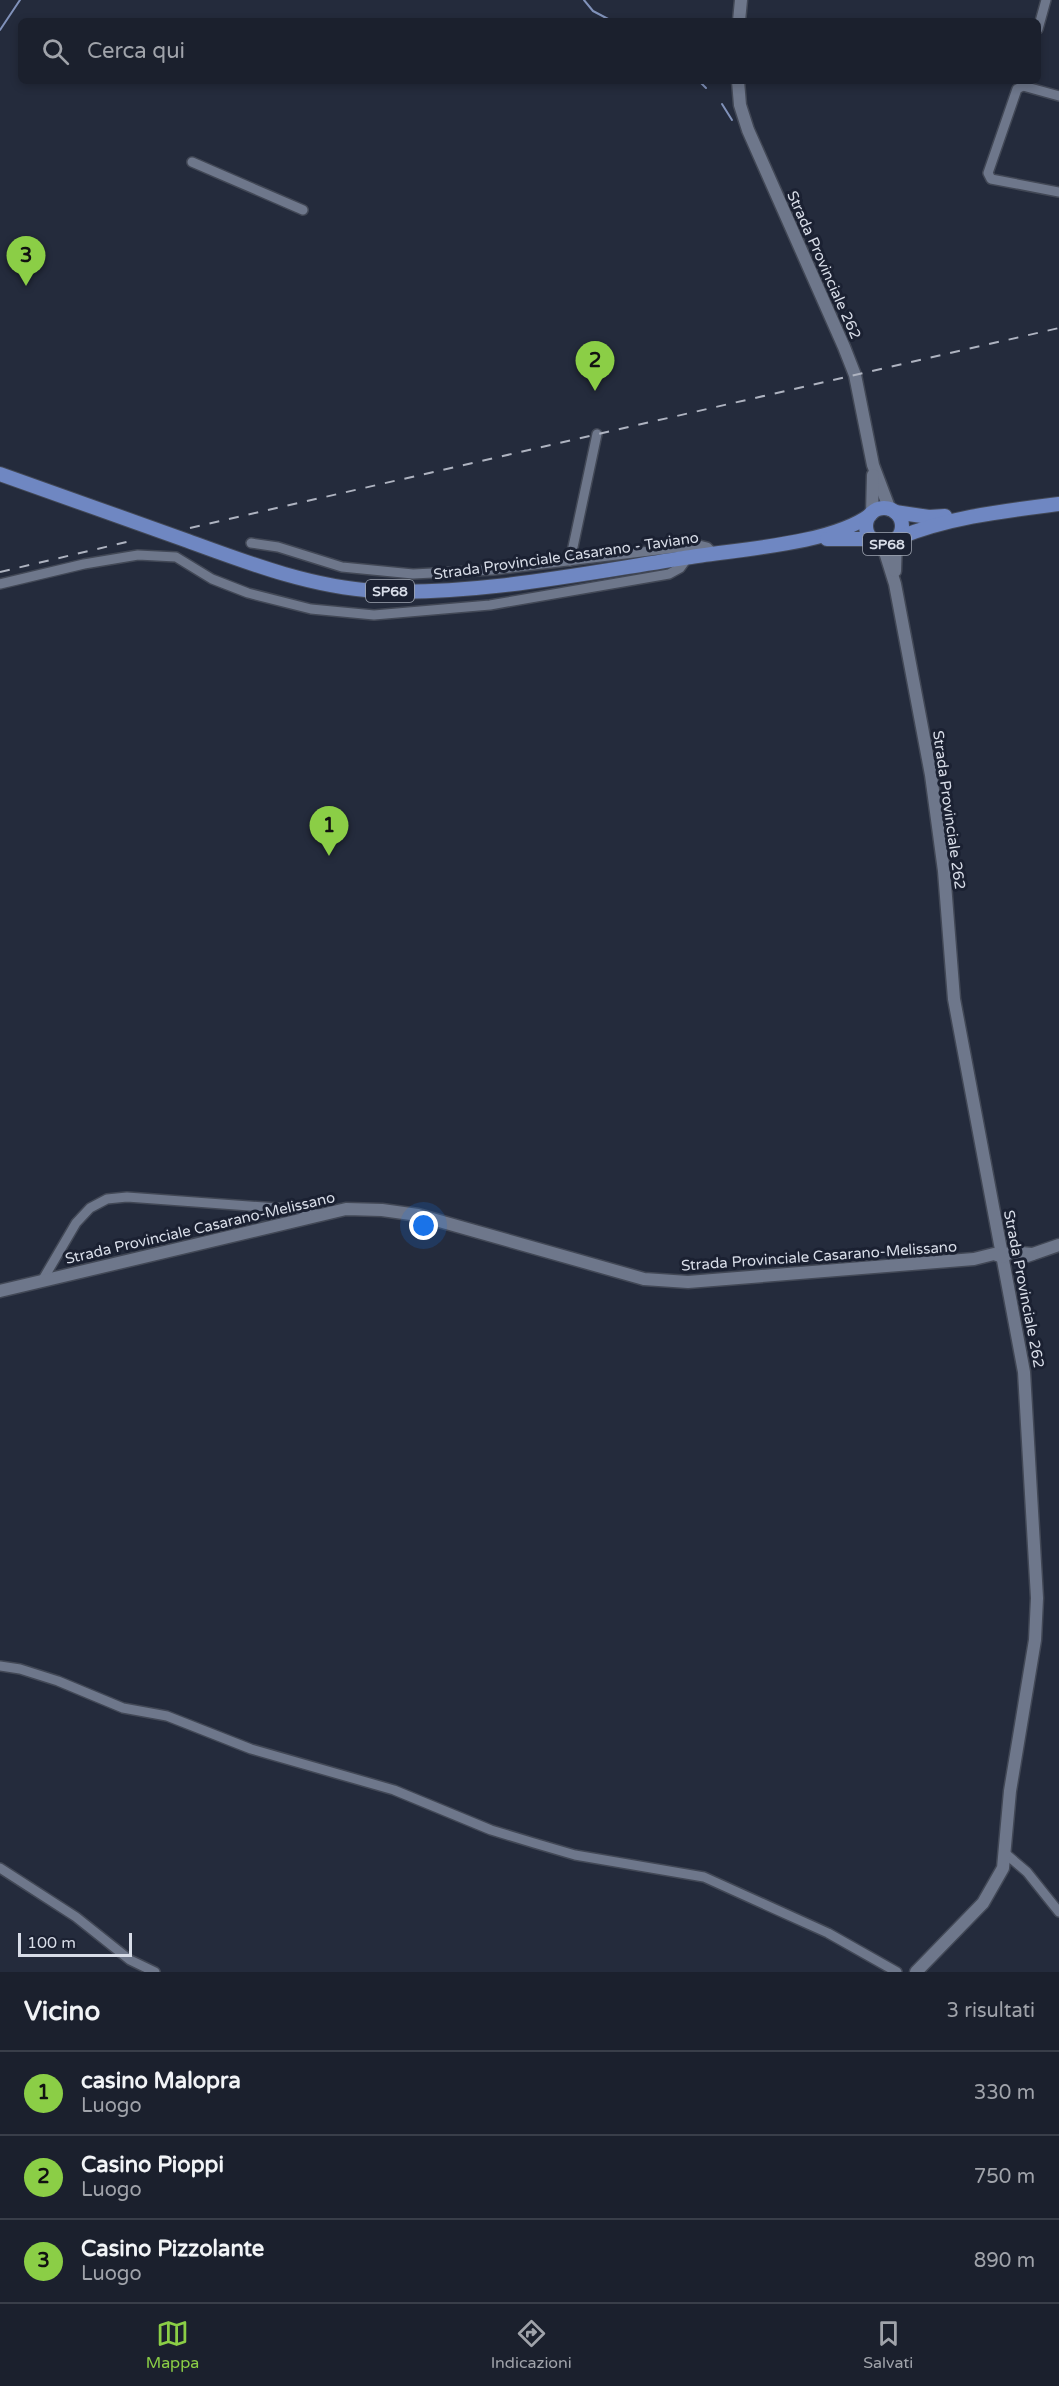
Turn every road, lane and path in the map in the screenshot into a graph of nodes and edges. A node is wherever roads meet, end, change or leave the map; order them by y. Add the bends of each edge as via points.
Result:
1 (741, 0) edge
2 (1046, 0) edge
3 (740, 18) edge
4 (1041, 18) edge
5 (738, 84) edge
6 (1023, 84) edge
7 (1027, 84) edge
8 (1059, 96) edge
9 (192, 162) dead end
10 (1059, 192) edge
11 (303, 210) dead end
12 (597, 434) dead end
13 (873, 465) junction
14 (0, 474) edge
15 (1059, 504) edge
16 (893, 511) junction
17 (871, 514) junction
18 (983, 514) junction
19 (897, 538) junction
20 (795, 541) junction
21 (877, 542) junction
22 (252, 543) dead end
23 (713, 553) junction
24 (688, 557) junction
25 (570, 561) junction
26 (0, 584) edge
27 (895, 584) junction
28 (322, 1215) junction
29 (1059, 1245) edge
30 (1003, 1257) junction
31 (42, 1281) junction
32 (0, 1291) edge
33 (0, 1666) edge
34 (1006, 1854) junction
35 (0, 1868) edge
36 (1059, 1912) edge
37 (155, 1972) edge
38 (897, 1972) edge
39 (916, 1972) edge

1 - 3 street
2 - 4 street
5 - 13 street, Strada Provinciale 262 via 748,130 855,375
6 - 10 street via 1017,89 988,174 990,179
7 - 8 street
9 - 11 street
12 - 25 street
13 - 16 street
13 - 17 street
14 - 24 main road, Strada Provinciale Casarano - Taviano / SP68 via 267,569 374,591 431,591
15 - 18 main road, Strada Provinciale Casarano - Taviano / SP68
16 - 17 main road, Strada Provinciale Casarano - Taviano / SP68 via 880,509
16 - 18 main road, Strada Provinciale Casarano - Taviano / SP68 via 928,517
16 - 19 main road, SP68 via 902,527
17 - 20 main road, Strada Provinciale Casarano - Taviano / SP68 via 847,528
17 - 21 main road, SP68 via 867,530
18 - 19 main road, Strada Provinciale Casarano - Taviano / SP68 via 925,527
19 - 21 main road, Strada Provinciale Casarano - Taviano / SP68 via 888,544
19 - 27 street
20 - 21 main road, Strada Provinciale Casarano - Taviano / SP68 via 848,538
20 - 23 main road, Strada Provinciale Casarano - Taviano / SP68
21 - 27 street via 885,552
22 - 25 street via 342,567 413,574 452,574
23 - 24 main road, Strada Provinciale Casarano - Taviano / SP68
23 - 25 street via 699,544
24 - 26 street via 669,574 490,605 374,615 311,609 248,593 212,579 176,557 138,555
27 - 30 street, Strada Provinciale 262 via 931,775 944,871 954,999
28 - 30 street, Strada Provinciale Casarano-Melissano via 346,1209 418,1215 644,1279 688,1282 974,1259 996,1261
28 - 31 street, Strada Provinciale Casarano-Melissano
28 - 31 street via 305,1210 165,1199 106,1199 76,1223
29 - 30 street, Strada Provinciale Casarano-Melissano via 1013,1260
30 - 34 street, Strada Provinciale 262 via 1024,1372 1037,1598 1035,1640 1010,1791
31 - 32 street, Strada Provinciale Casarano-Melissano
33 - 38 street via 58,1681 123,1708 167,1716 251,1749 394,1790 502,1833 575,1855 704,1877 828,1933
34 - 36 street via 1027,1872
34 - 39 street, Strada Provinciale 262 via 996,1883 983,1903
35 - 37 street via 76,1917 130,1960

